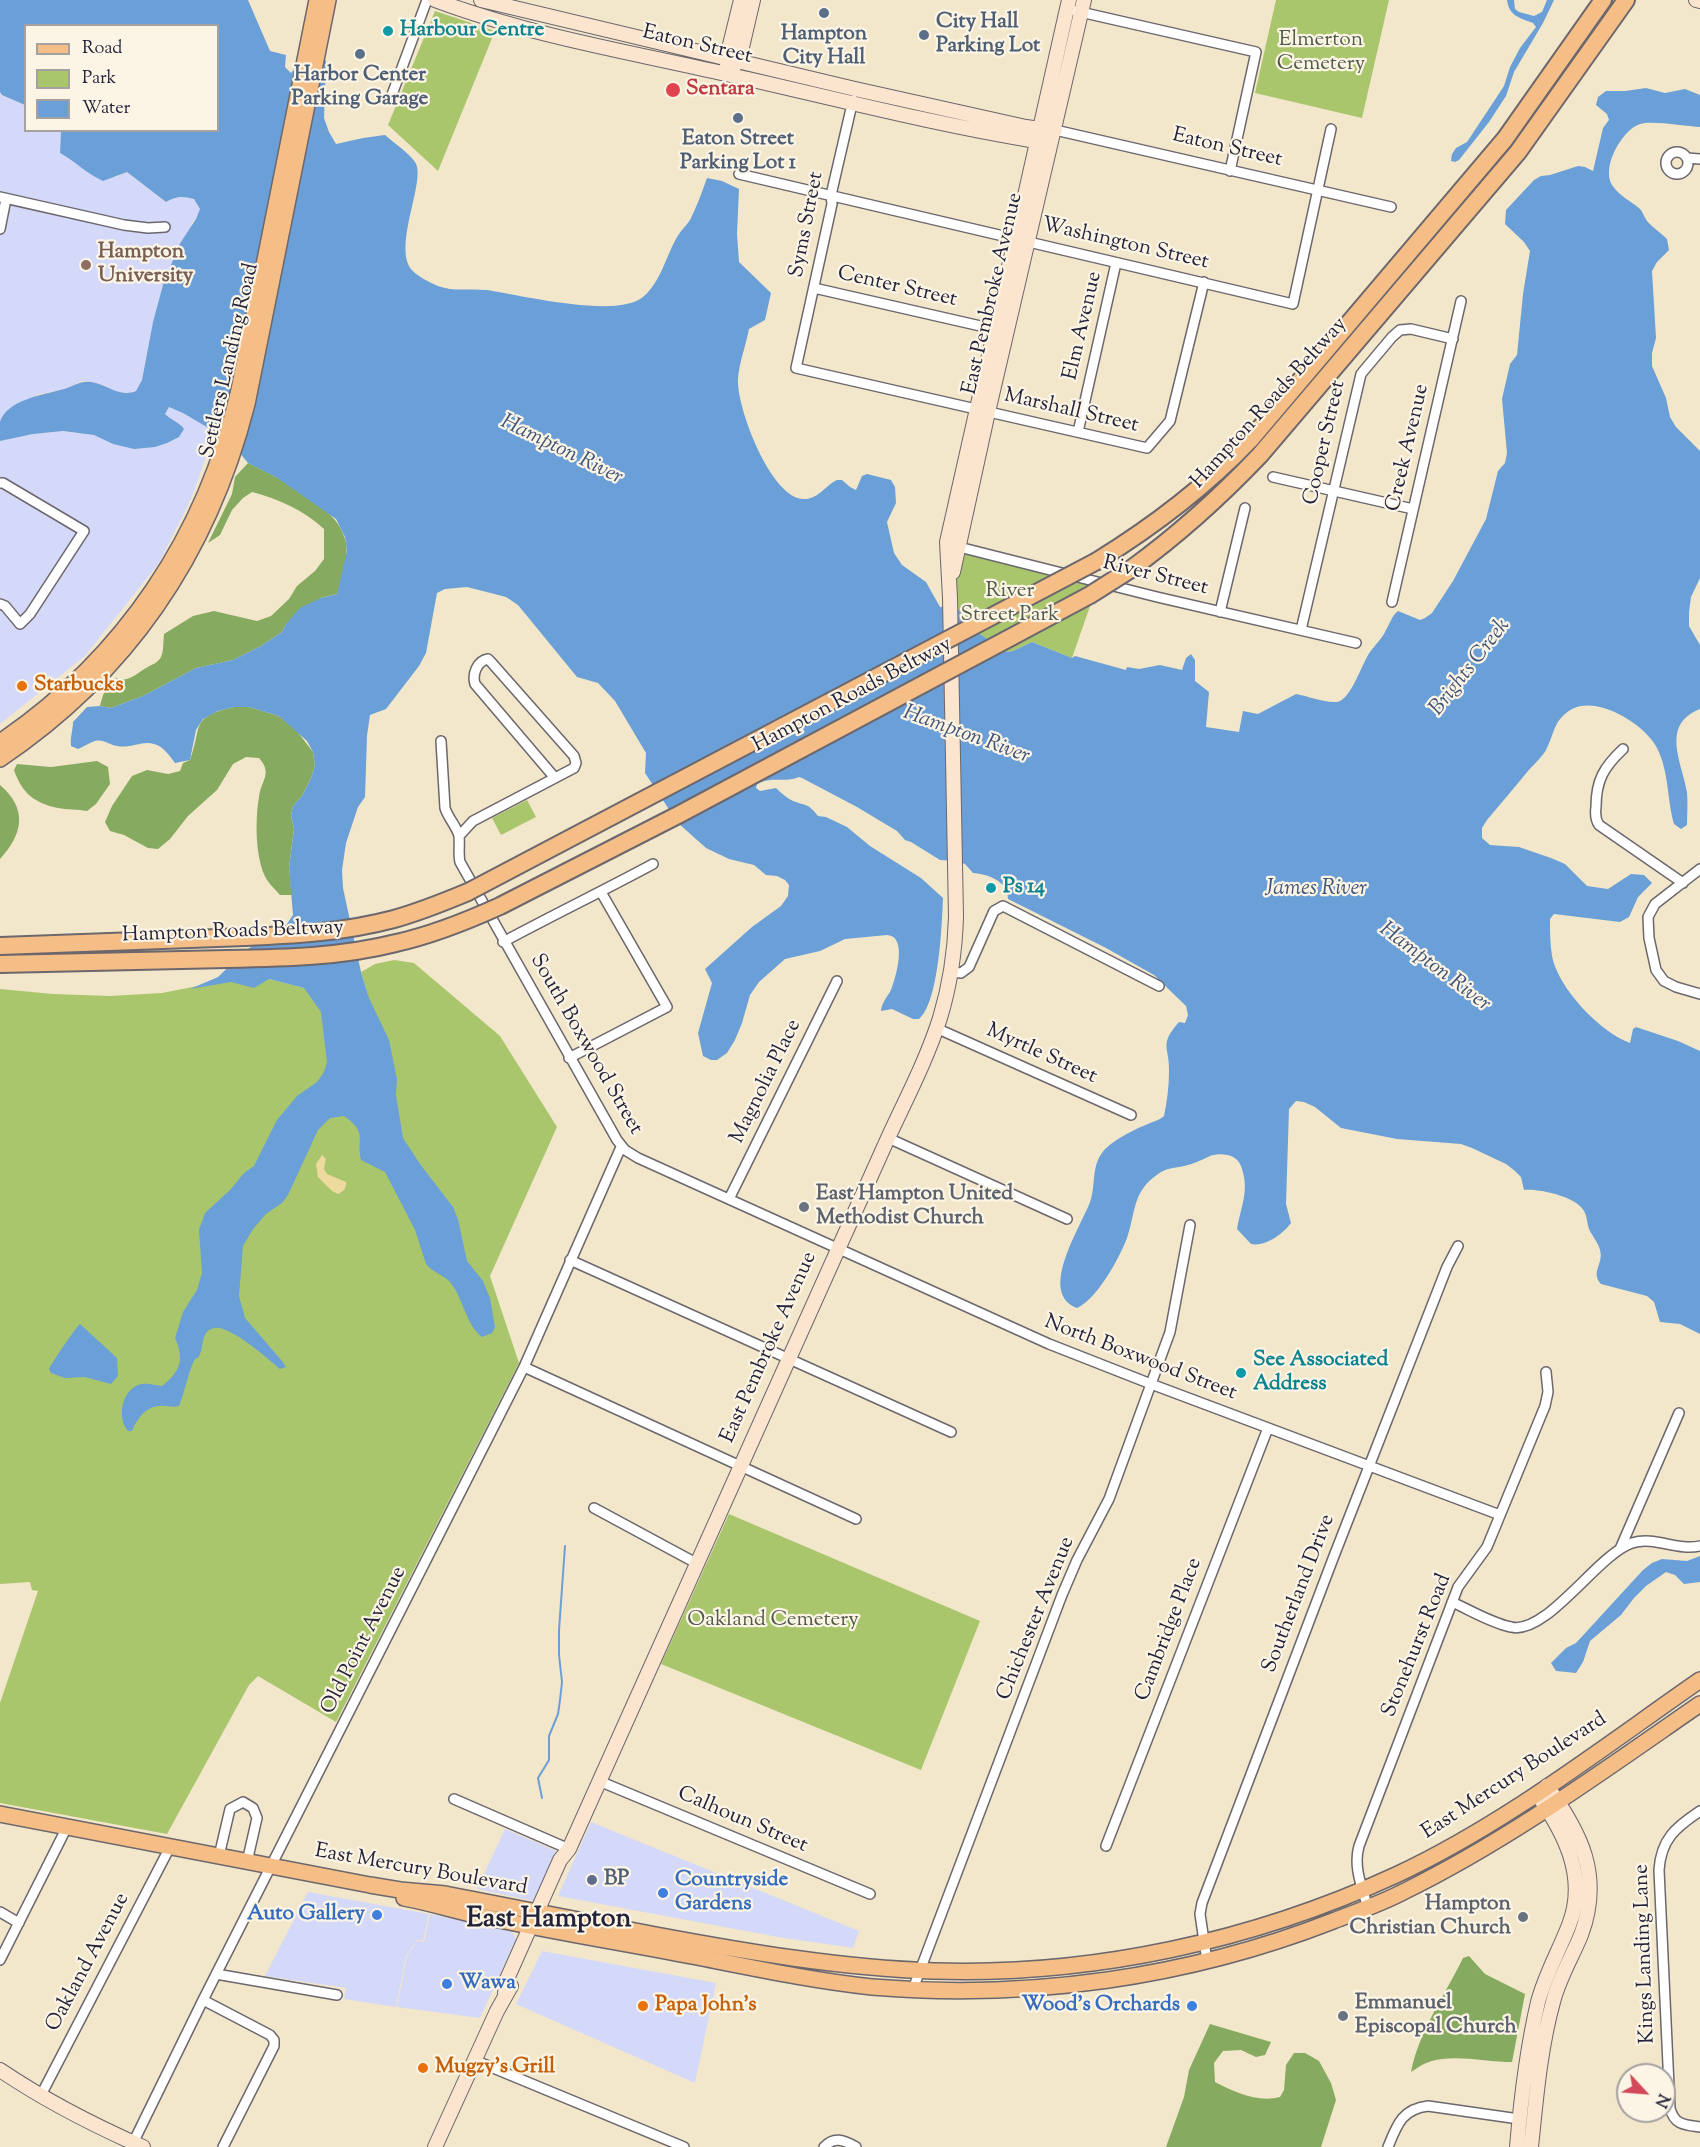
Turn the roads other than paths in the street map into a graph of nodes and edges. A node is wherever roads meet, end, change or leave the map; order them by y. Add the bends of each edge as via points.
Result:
1 (427, 0) edge
2 (435, 0) edge
3 (481, 0) edge
4 (741, 0) edge
5 (753, 0) edge
6 (1696, 0) edge
7 (322, 1) edge
8 (1700, 1) edge
9 (1601, 2) edge
10 (1068, 5) edge
11 (1622, 5) edge
12 (1083, 6) edge
13 (733, 59) junction
14 (728, 74) junction
15 (855, 89) junction
16 (390, 100) dead end
17 (852, 104) junction
18 (1331, 129) dead end
19 (1055, 130) junction
20 (1038, 135) junction
21 (1687, 158) dead end
22 (1700, 159) edge
23 (1230, 171) junction
24 (739, 174) dead end
25 (1317, 191) junction
26 (831, 195) junction
27 (3, 198) edge
28 (1391, 207) dead end
29 (165, 226) dead end
30 (0, 229) edge
31 (1021, 240) junction
32 (1116, 262) junction
33 (1204, 282) junction
34 (813, 288) junction
35 (1461, 301) dead end
36 (1001, 330) junction
37 (1453, 339) junction
38 (796, 368) joint
39 (982, 411) junction
40 (1078, 432) junction
41 (221, 473) junction
42 (1273, 477) dead end
43 (0, 483) edge
44 (1334, 491) junction
45 (1245, 508) dead end
46 (1413, 509) junction
47 (952, 546) junction
48 (1392, 602) dead end
49 (0, 604) edge
50 (1220, 612) junction
51 (1301, 630) junction
52 (1356, 643) dead end
53 (441, 741) dead end
54 (0, 742) edge
55 (1623, 749) dead end
56 (1, 758) edge
57 (555, 777) junction
58 (459, 836) junction
59 (653, 864) dead end
60 (1700, 869) edge
61 (1683, 883) junction
62 (601, 892) junction
63 (0, 936) edge
64 (148, 940) junction
65 (503, 942) junction
66 (0, 946) edge
67 (73, 962) junction
68 (0, 964) edge
69 (0, 972) edge
70 (951, 972) junction
71 (837, 981) dead end
72 (1159, 986) dead end
73 (1700, 994) edge
74 (936, 1028) junction
75 (569, 1058) junction
76 (1131, 1114) dead end
77 (888, 1138) junction
78 (621, 1147) junction
79 (729, 1199) junction
80 (1067, 1219) dead end
81 (1190, 1225) dead end
82 (1458, 1246) dead end
83 (838, 1249) junction
84 (570, 1260) junction
85 (788, 1359) junction
86 (524, 1367) junction
87 (1546, 1372) dead end
88 (1151, 1384) junction
89 (1679, 1413) dead end
90 (1268, 1428) junction
91 (951, 1432) dead end
92 (740, 1466) junction
93 (1369, 1466) junction
94 (594, 1508) dead end
95 (1500, 1515) junction
96 (856, 1519) dead end
97 (1700, 1546) edge
98 (1620, 1549) junction
99 (696, 1563) junction
100 (1452, 1602) junction
101 (1700, 1680) edge
102 (1700, 1704) edge
103 (599, 1781) junction
104 (1542, 1790) junction
105 (454, 1799) dead end
106 (1553, 1806) junction
107 (0, 1814) edge
108 (1698, 1815) edge
109 (0, 1822) edge
110 (65, 1831) junction
111 (1106, 1846) dead end
112 (569, 1849) junction
113 (168, 1850) junction
114 (219, 1856) junction
115 (248, 1862) junction
116 (270, 1869) junction
117 (1363, 1889) junction
118 (870, 1894) dead end
119 (1368, 1908) junction
120 (0, 1912) edge
121 (538, 1920) junction
122 (19, 1923) junction
123 (1203, 1942) junction
124 (0, 1960) edge
125 (1207, 1961) junction
126 (920, 1970) junction
127 (216, 1974) junction
128 (913, 1989) junction
129 (337, 1995) dead end
130 (203, 2000) junction
131 (474, 2060) junction
132 (0, 2070) edge
133 (40, 2097) junction
134 (1519, 2119) junction
135 (1700, 2127) edge
136 (827, 2144) edge
137 (136, 2146) edge
138 (223, 2147) edge
139 (435, 2147) edge
140 (684, 2147) edge
141 (856, 2147) edge
142 (1388, 2147) edge
143 (1517, 2147) edge
144 (1531, 2147) edge

1 - 16 street
2 - 14 main road, Eaton Street via 575,40
3 - 13 main road, Eaton Street
4 - 13 main road
5 - 13 main road
6 - 8 main road
7 - 41 main road, Settlers Landing Road via 247,404
9 - 64 highway, Hampton Roads Beltway, bridge via 1505,139 1250,440 1157,523 1097,561 468,892 423,910 327,932
10 - 12 street
10 - 20 main road, East Pembroke Avenue
11 - 67 highway, Hampton Roads Beltway, bridge via 1518,152 1260,455 1198,516 1131,569 1090,595 472,919 397,943 355,951 297,957
12 - 19 main road, East Pembroke Avenue
12 - 23 street via 1256,52
13 - 14 main road
13 - 15 main road, Eaton Street
14 - 17 main road, Eaton Street
15 - 17 street, Syms Street
15 - 20 main road, Eaton Street
17 - 20 main road, Eaton Street
17 - 26 street, Syms Street
18 - 25 street
19 - 20 main road
19 - 23 street, Eaton Street
19 - 31 main road, East Pembroke Avenue
20 - 31 main road, East Pembroke Avenue
21 - 22 street
23 - 25 street, Eaton Street
24 - 26 street, Washington Street
25 - 28 street, Eaton Street
25 - 33 street, Washington Street via 1293,304
26 - 31 street, Washington Street
26 - 34 street, Syms Street
27 - 29 street via 124,225
27 - 30 street
31 - 32 street, Washington Street
31 - 36 main road, East Pembroke Avenue
32 - 33 street, Washington Street
32 - 40 street, Elm Avenue
33 - 40 street, Marshall Street via 1170,421 1147,448
34 - 36 street, Center Street
34 - 38 street, Syms Street
35 - 37 street, Creek Avenue
36 - 39 main road, East Pembroke Avenue
37 - 44 street, Cooper Street via 1400,330 1361,374
37 - 46 street, Creek Avenue
38 - 39 street, Marshall Street
39 - 40 street, Marshall Street
39 - 47 main road, East Pembroke Avenue
41 - 54 main road, Settlers Landing Road via 157,585 124,628 84,674
41 - 56 main road, Settlers Landing Road via 210,514 190,554 136,635 66,709
42 - 44 street
43 - 49 street via 84,531 20,624
44 - 46 street
44 - 51 street, Cooper Street
45 - 50 street
46 - 48 street, Creek Avenue
47 - 50 street, River Street
47 - 70 main road, East Pembroke Avenue, bridge via 956,933
50 - 51 street, River Street
51 - 52 street, River Street
53 - 58 street, South Boxwood Street via 446,808
55 - 61 street via 1608,763 1596,791 1596,820
57 - 57 street via 574,768 574,756 491,662 482,661 475,671 475,684
57 - 58 street via 473,821
58 - 65 street, South Boxwood Street via 460,862
59 - 62 street
60 - 61 street
61 - 73 street via 1655,904 1648,916 1649,938 1656,970 1664,981
62 - 65 street
62 - 75 street via 667,1007
63 - 64 highway via 93,934
64 - 66 highway, Hampton Roads Beltway
65 - 75 street, South Boxwood Street
67 - 68 highway, Hampton Roads Beltway
67 - 69 highway
70 - 72 street via 961,973 969,967 994,912 1003,906
70 - 74 main road, East Pembroke Avenue
71 - 79 street, Magnolia Place
74 - 76 street, Myrtle Street
74 - 77 main road, East Pembroke Avenue
75 - 78 street, South Boxwood Street
77 - 80 street
77 - 83 main road, East Pembroke Avenue
78 - 79 street, South Boxwood Street
78 - 84 street, Old Point Avenue
79 - 83 street, South Boxwood Street
81 - 88 street, Chichester Avenue via 1172,1323
82 - 93 street, Southerland Drive
83 - 85 main road, East Pembroke Avenue
83 - 88 street, North Boxwood Street via 1049,1344
84 - 85 street
84 - 86 street, Old Point Avenue
85 - 91 street
85 - 92 main road, East Pembroke Avenue
86 - 92 street
86 - 116 street, Old Point Avenue
87 - 95 street, Stonehurst Road via 1545,1406
88 - 90 street, North Boxwood Street
88 - 126 street, Chichester Avenue via 1109,1499 1062,1595
89 - 98 street
90 - 93 street, North Boxwood Street
90 - 111 street, Cambridge Place
92 - 96 street
92 - 99 main road, East Pembroke Avenue
93 - 95 street, North Boxwood Street
93 - 123 street, Southerland Drive via 1202,1903
94 - 99 street
95 - 100 street, Stonehurst Road via 1487,1547 1461,1581
97 - 98 street via 1644,1540
98 - 100 street via 1527,1627 1511,1628
99 - 103 main road, East Pembroke Avenue
100 - 117 street, Stonehurst Road via 1359,1846 1356,1861
101 - 104 main road, East Mercury Boulevard
102 - 106 main road, East Mercury Boulevard
103 - 112 main road, East Pembroke Avenue
103 - 118 street, Calhoun Street
104 - 106 main road
104 - 117 main road, East Mercury Boulevard via 1473,1834
105 - 112 street
106 - 119 main road, East Mercury Boulevard via 1478,1853
106 - 134 main road via 1574,1866 1574,1905 1539,2001
106 - 144 main road via 1574,1826 1585,1852 1589,1898 1582,1932 1553,2003
107 - 110 main road, East Mercury Boulevard
108 - 135 street, Kings Landing Lane via 1668,1836 1659,1858 1659,1870 1670,2108 1678,2123
109 - 110 main road, East Mercury Boulevard
110 - 113 main road, East Mercury Boulevard
110 - 122 street
112 - 121 main road, East Pembroke Avenue via 560,1860
113 - 114 main road, East Mercury Boulevard
113 - 116 main road, East Mercury Boulevard
113 - 133 street, Oakland Avenue
114 - 115 main road, East Mercury Boulevard
114 - 115 street via 230,1809 243,1802 253,1808 257,1818
115 - 116 main road, East Mercury Boulevard
116 - 121 main road, East Mercury Boulevard via 445,1894
116 - 127 street, Old Point Avenue
117 - 119 street, Stonehurst Road
117 - 123 main road, East Mercury Boulevard via 1260,1927
119 - 125 main road, East Mercury Boulevard via 1257,1948
120 - 122 street
121 - 126 main road, East Mercury Boulevard via 756,1953
121 - 128 main road, East Mercury Boulevard via 808,1978
121 - 131 main road, East Pembroke Avenue via 514,1982
122 - 124 street
123 - 125 street, Southerland Drive
123 - 126 main road, East Mercury Boulevard via 1122,1959 1062,1966
125 - 128 main road, East Mercury Boulevard via 1073,1985
126 - 128 street, Chichester Avenue
127 - 129 street
127 - 130 street, Old Point Avenue
130 - 137 street, Old Point Avenue
130 - 138 street via 274,2040 264,2068
131 - 139 main road, East Pembroke Avenue
131 - 140 street
132 - 133 main road
133 - 137 main road
134 - 142 street via 1418,2107 1404,2115
134 - 143 main road
136 - 141 street via 839,2140

